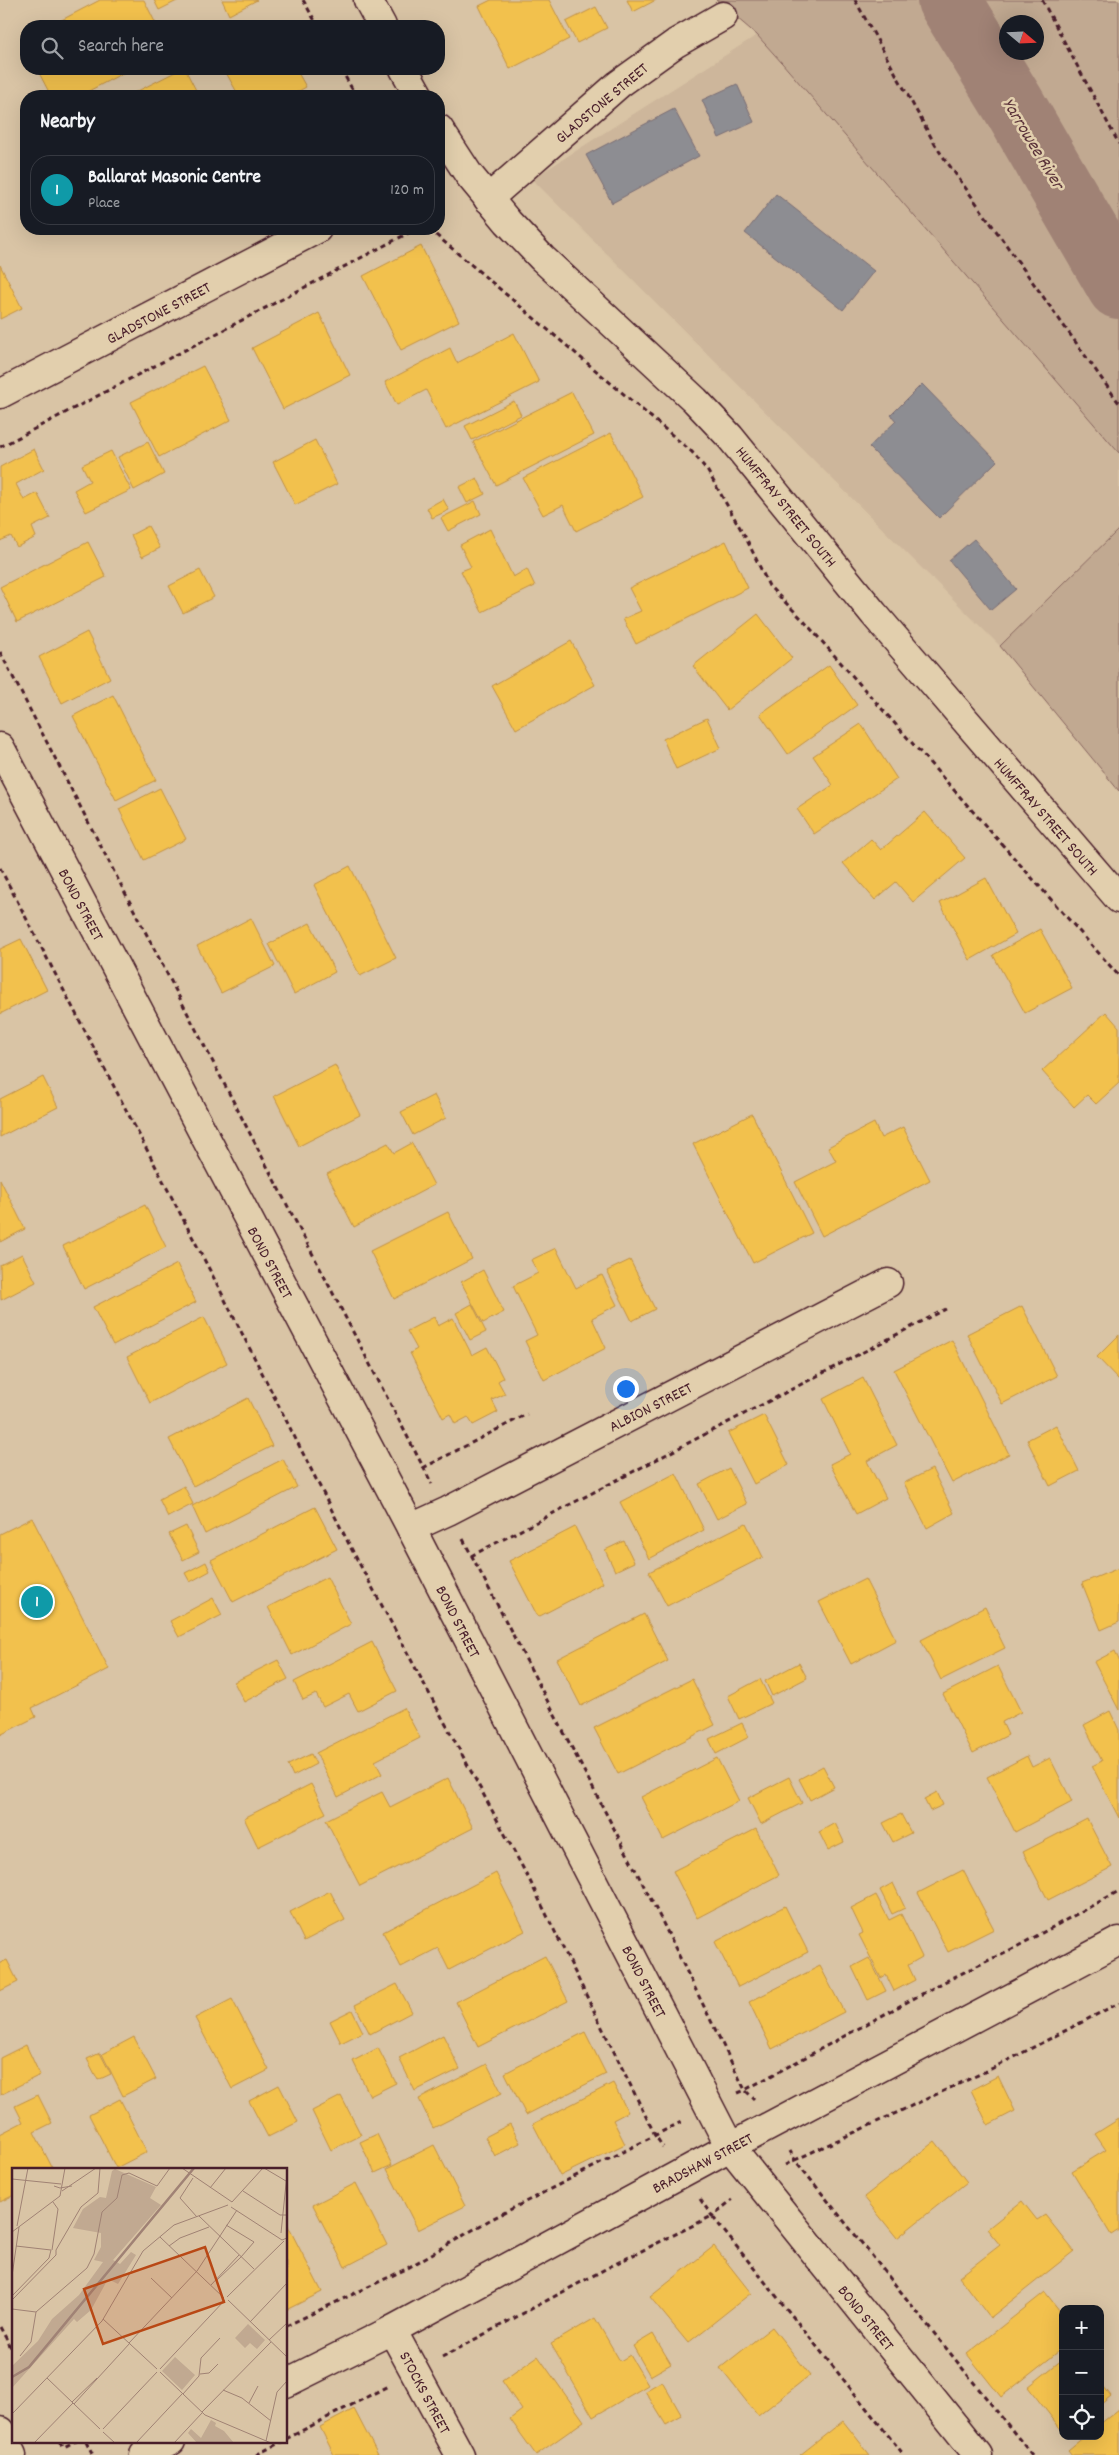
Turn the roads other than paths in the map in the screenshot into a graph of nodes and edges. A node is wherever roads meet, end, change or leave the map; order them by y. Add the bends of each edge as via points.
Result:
1 (368, 0) edge
2 (723, 16) dead end
3 (379, 20) edge
4 (407, 75) edge
5 (416, 90) edge
6 (446, 157) edge
7 (488, 199) junction
8 (305, 235) edge
9 (0, 394) edge
10 (0, 747) edge
11 (1119, 899) edge
12 (888, 1283) dead end
13 (411, 1528) junction
14 (1119, 1941) edge
15 (730, 2147) junction
16 (392, 2330) junction
17 (288, 2382) edge
18 (0, 2431) edge
19 (169, 2442) edge
20 (12, 2455) edge
21 (144, 2455) edge
22 (460, 2455) edge
23 (978, 2455) edge

1 - 3 street
2 - 7 street, GLADSTONE STREET via 676,43 619,84
4 - 5 street
6 - 7 street, HUMFFRAY STREET SOUTH
7 - 11 street, HUMFFRAY STREET SOUTH via 542,258 696,400 730,437 874,614
8 - 9 street, GLADSTONE STREET
10 - 13 street, BOND STREET
12 - 13 street, ALBION STREET
13 - 15 street, BOND STREET
14 - 15 street, BRADSHAW STREET
15 - 16 street, BRADSHAW STREET
15 - 23 street, BOND STREET
16 - 17 street, BRADSHAW STREET
16 - 22 street, STOCKS STREET
18 - 20 street
19 - 21 street

